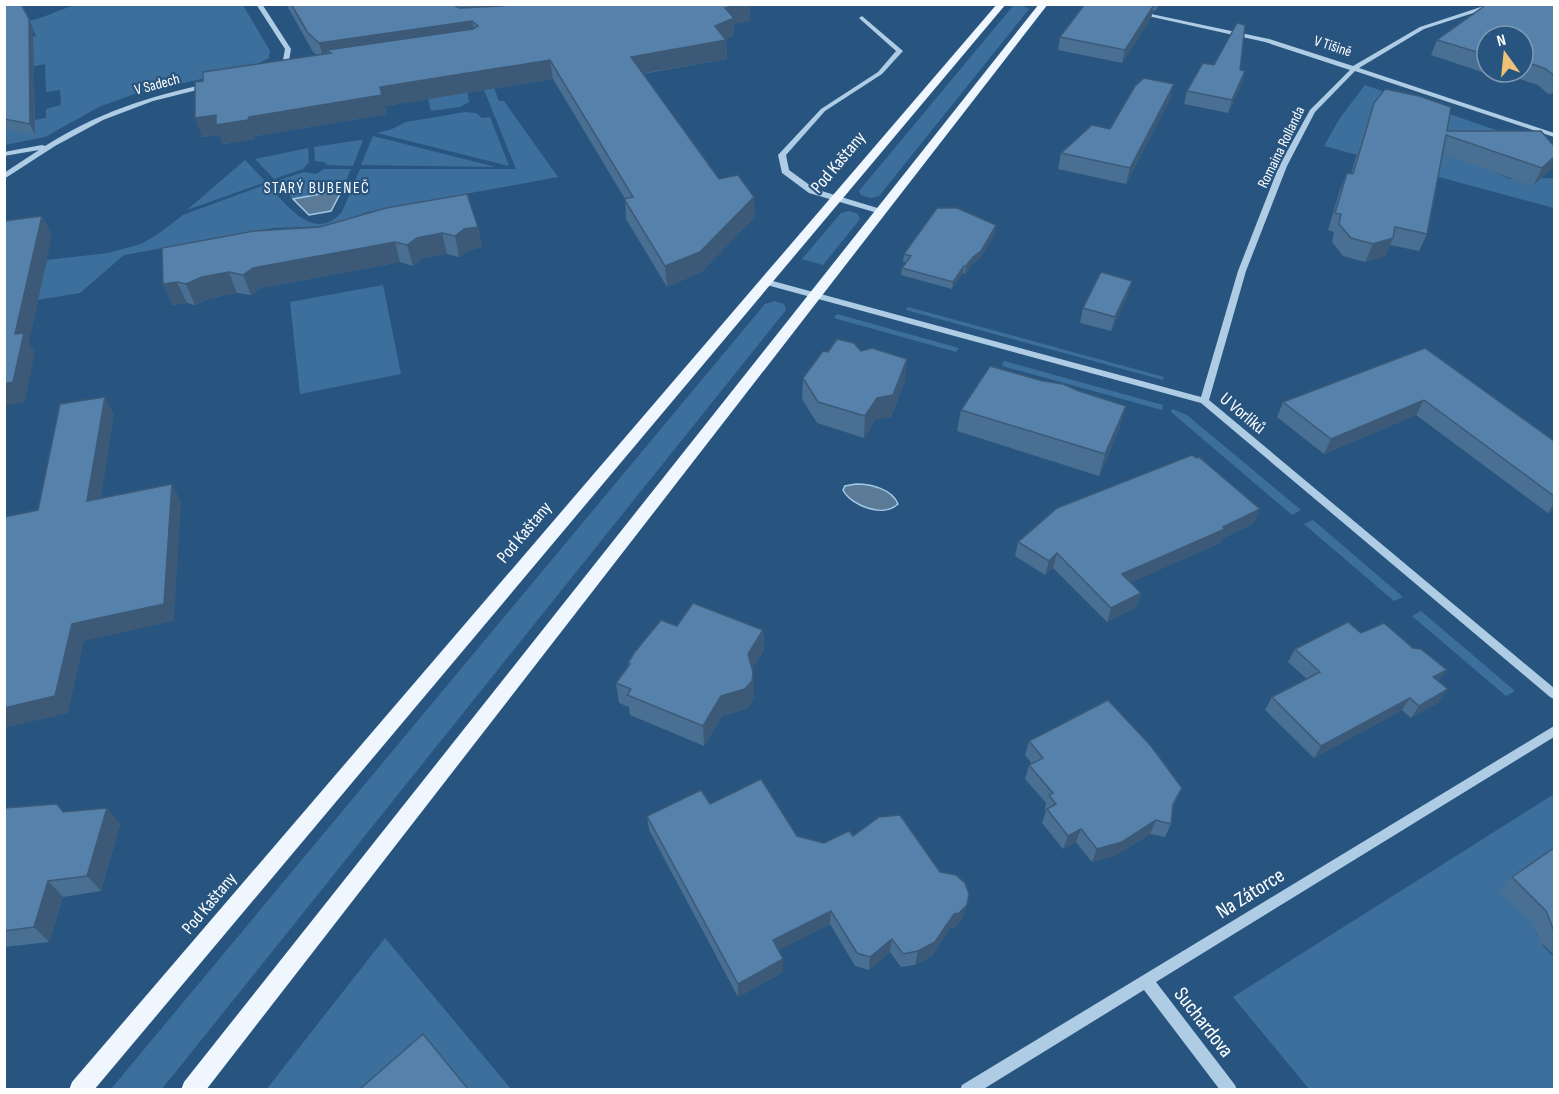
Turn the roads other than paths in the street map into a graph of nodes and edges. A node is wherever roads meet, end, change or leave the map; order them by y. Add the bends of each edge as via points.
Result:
1 (259, 4) edge
2 (1002, 4) edge
3 (1044, 4) edge
4 (1498, 4) edge
5 (1132, 10) edge
6 (862, 18) dead end
7 (1355, 68) junction
8 (289, 71) edge
9 (277, 73) junction
10 (266, 75) edge
11 (213, 85) edge
12 (1554, 135) edge
13 (45, 147) junction
14 (4, 154) edge
15 (4, 177) edge
16 (837, 198) junction
17 (881, 212) junction
18 (766, 282) junction
19 (816, 295) junction
20 (1204, 401) junction
21 (1554, 694) edge
22 (1554, 731) edge
23 (1146, 981) junction
24 (80, 1089) edge
25 (192, 1089) edge
26 (967, 1089) edge
27 (1230, 1089) edge

1 - 9 street via 288,49
2 - 16 main road, Pod Kaštany
3 - 17 main road
4 - 7 street, Romaina Rollanda via 1422,28
5 - 7 street, V Tišině via 1235,31
6 - 16 street via 900,51 880,74 823,110 782,155 786,171 812,191
7 - 12 street, V Tišině
7 - 20 street, Romaina Rollanda via 1312,111 1284,166 1242,272
8 - 9 street
9 - 10 street
11 - 13 street, V Sadech via 133,104
13 - 14 street, V Sadech
13 - 15 street, V Sadech
16 - 17 street
16 - 18 main road, Pod Kaštany
17 - 19 main road
18 - 19 street, U Vorlíků
18 - 24 main road, Pod Kaštany
19 - 20 street, U Vorlíků
19 - 25 main road
20 - 21 street, U Vorlíků
22 - 23 street, Na Zátorce
23 - 26 street, Na Zátorce
23 - 27 street, Suchardova

